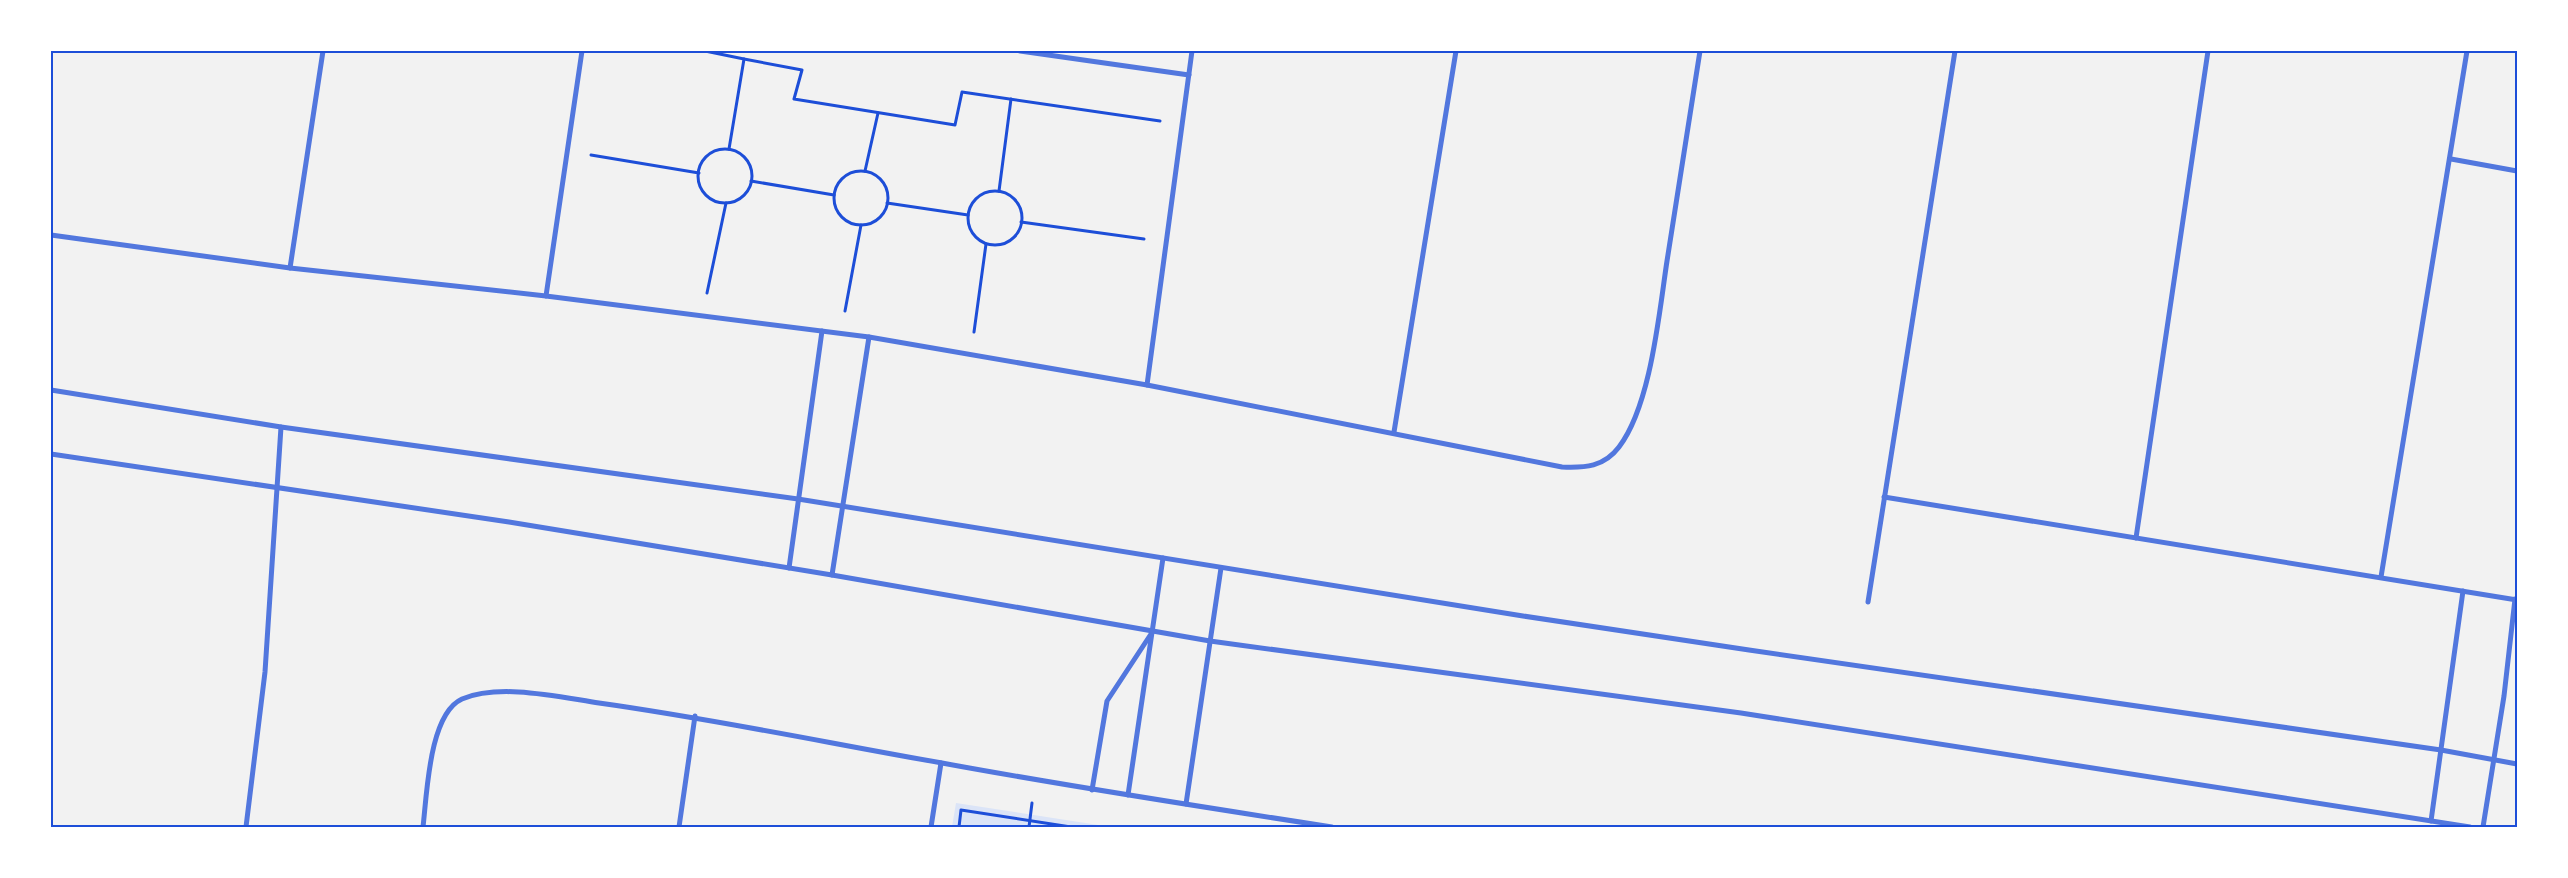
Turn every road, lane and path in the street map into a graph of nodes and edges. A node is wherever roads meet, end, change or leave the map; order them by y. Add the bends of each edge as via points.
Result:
1 (323, 51) edge
2 (582, 51) edge
3 (705, 51) edge
4 (1020, 51) edge
5 (1192, 51) edge
6 (1456, 51) edge
7 (1700, 51) edge
8 (1955, 51) edge
9 (2208, 51) edge
10 (2467, 51) edge
11 (744, 59) junction
12 (1189, 75) junction
13 (1011, 99) junction
14 (878, 113) junction
15 (1182, 125) junction
16 (729, 149) junction
17 (567, 152) junction
18 (2451, 159) junction
19 (865, 171) junction
20 (2517, 171) edge
21 (698, 173) junction
22 (751, 180) junction
23 (999, 191) junction
24 (834, 195) junction
25 (726, 203) junction
26 (887, 203) junction
27 (968, 215) junction
28 (1021, 222) junction
29 (861, 225) junction
30 (51, 234) edge
31 (1166, 242) junction
32 (986, 244) junction
33 (290, 268) junction
34 (546, 296) junction
35 (702, 315) junction
36 (822, 331) junction
37 (840, 333) junction
38 (869, 337) junction
39 (971, 354) junction
40 (1147, 385) junction
41 (51, 390) edge
42 (281, 427) junction
43 (1394, 432) junction
44 (51, 454) edge
45 (278, 489) junction
46 (1884, 497) junction
47 (798, 499) junction
48 (843, 506) junction
49 (2136, 538) junction
50 (1163, 558) junction
51 (789, 568) junction
52 (1221, 568) junction
53 (832, 575) junction
54 (2381, 577) junction
55 (2463, 591) junction
56 (2516, 599) edge
57 (1868, 602) dead end
58 (1153, 631) junction
59 (1210, 641) junction
60 (694, 716) junction
61 (2441, 750) junction
62 (2495, 760) junction
63 (941, 763) junction
64 (2517, 764) edge
65 (1092, 790) junction
66 (1128, 795) junction
67 (1186, 804) junction
68 (2430, 821) junction
69 (246, 827) edge
70 (423, 827) edge
71 (679, 827) edge
72 (931, 827) edge
73 (959, 827) edge
74 (1070, 827) edge
75 (1332, 827) edge
76 (2470, 827) edge
77 (2483, 827) edge

1 - 33 street
2 - 17 street
3 - 11 path
4 - 12 street
5 - 12 street
6 - 43 street
7 - 43 street via 1654,343 1640,401 1619,446 1596,466 1562,467
8 - 46 street
9 - 49 street
10 - 18 street
11 - 14 path via 802,70 794,99
11 - 16 path
12 - 15 street
13 - 14 path via 962,92 954,125
13 - 15 path
13 - 23 path
14 - 19 path
15 - 31 street
16 - 21 path via 712,152
16 - 22 path via 749,164
17 - 21 path
17 - 34 street
18 - 20 street
18 - 54 street
19 - 24 path via 848,175 836,186
19 - 26 path via 880,179 885,186
21 - 25 path via 708,198
22 - 24 path
22 - 25 path via 742,196
23 - 27 path via 982,194 970,206
23 - 28 path via 1019,206
24 - 29 path via 834,204 844,220
25 - 35 path
26 - 27 path
26 - 29 path via 878,219
27 - 32 path via 972,232
28 - 31 path
28 - 32 path via 1012,238 995,245
29 - 37 path
30 - 33 street
31 - 40 street
32 - 39 path
33 - 34 street
34 - 35 street
35 - 36 street
36 - 37 street
36 - 47 street
37 - 38 street
38 - 39 street
38 - 48 street
39 - 40 street
40 - 43 street
41 - 42 street
42 - 45 street
42 - 47 street
44 - 45 street
45 - 51 street via 509,522
45 - 69 street via 265,672
46 - 49 street
46 - 57 street
47 - 48 street
47 - 51 street
48 - 50 street
48 - 53 street
49 - 54 street
50 - 52 street
50 - 58 street
51 - 53 street
52 - 59 street
52 - 61 street via 1749,650
53 - 58 street
54 - 55 street
55 - 56 street
55 - 61 street
56 - 62 street
58 - 59 street
58 - 65 street via 1107,701
58 - 66 street
59 - 67 street
59 - 68 street via 1751,715
60 - 63 street
60 - 70 street via 538,694 502,692 476,695 452,705 445,714 435,741
60 - 71 street
61 - 62 street
61 - 68 street
62 - 64 street
62 - 77 street
63 - 65 street
63 - 72 street
65 - 66 street
66 - 67 street
67 - 75 street
68 - 76 street
73 - 74 path via 961,810

